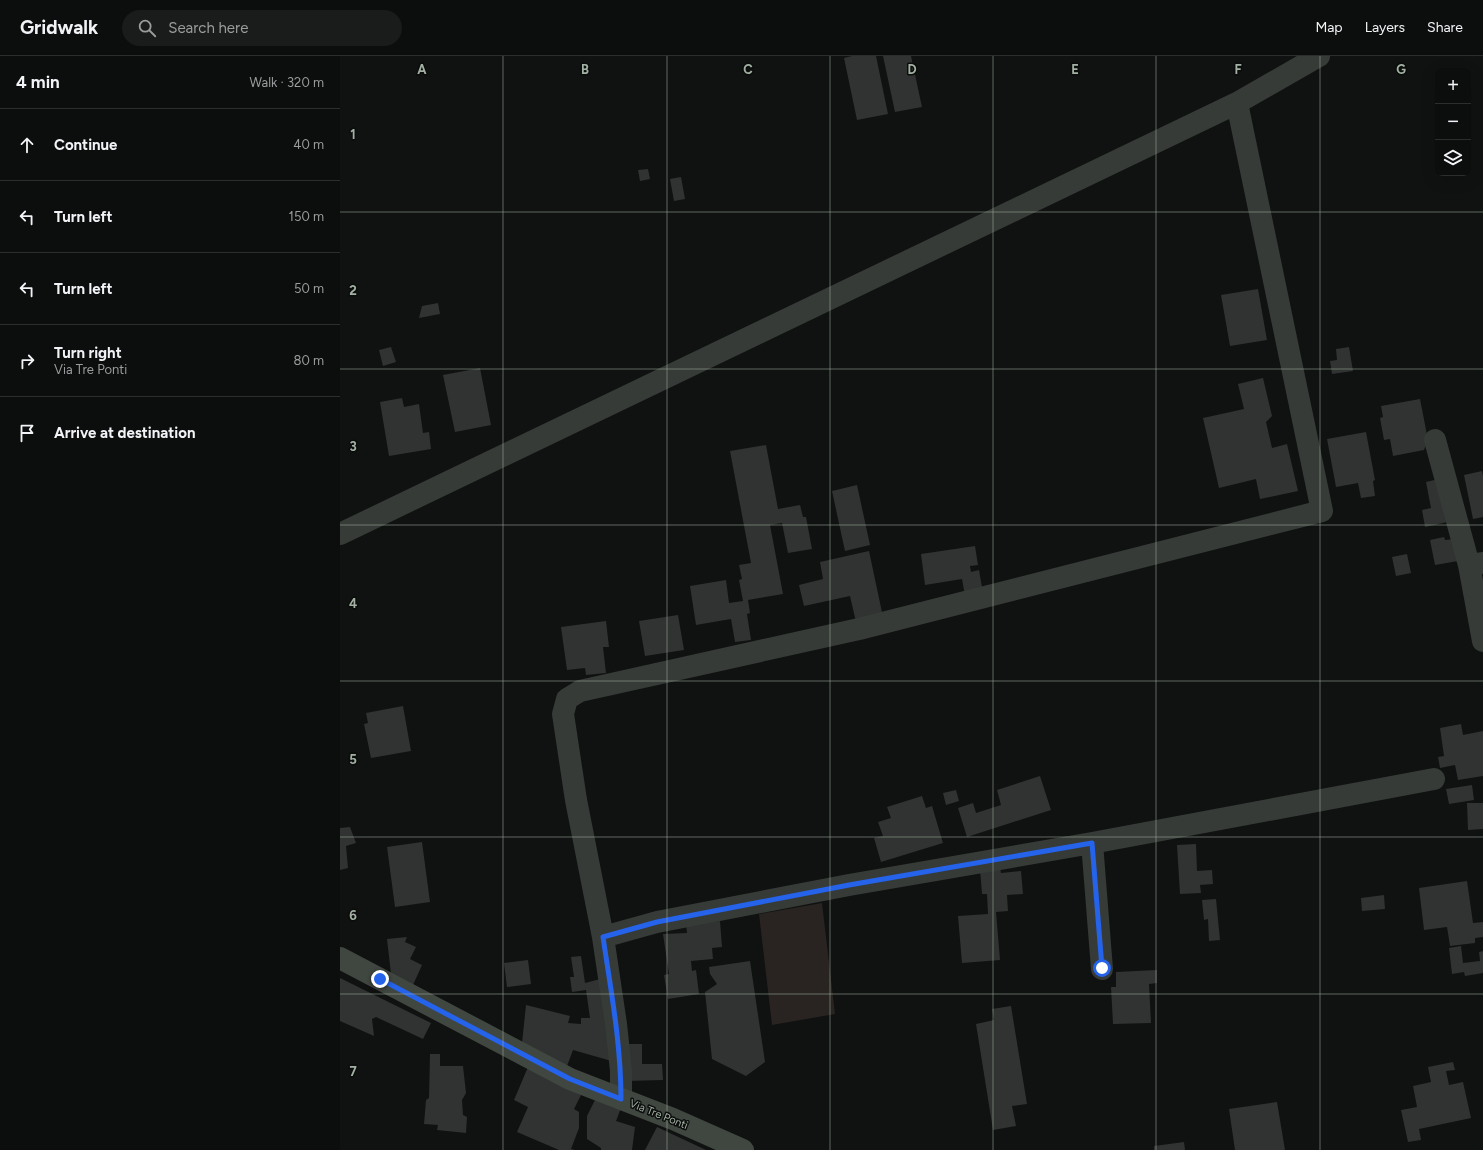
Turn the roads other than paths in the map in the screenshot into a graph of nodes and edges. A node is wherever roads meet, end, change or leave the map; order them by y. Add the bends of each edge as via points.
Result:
1 (1319, 56) edge
2 (1237, 103) junction
3 (1435, 440) dead end
4 (340, 534) edge
5 (1476, 564) edge
6 (1483, 641) edge
7 (1434, 779) dead end
8 (1092, 843) junction
9 (603, 937) junction
10 (340, 958) edge
11 (1102, 968) dead end
12 (621, 1099) junction
13 (743, 1150) edge

1 - 2 street
2 - 4 street
2 - 9 street via 1322,511 859,629 580,691 567,699 563,714 576,800
3 - 5 street
5 - 6 street
7 - 8 street
8 - 9 street via 849,885 657,922
8 - 11 street
9 - 12 street via 616,1024
10 - 12 street, Via Tre Ponti via 570,1079
12 - 13 street, Via Tre Ponti

